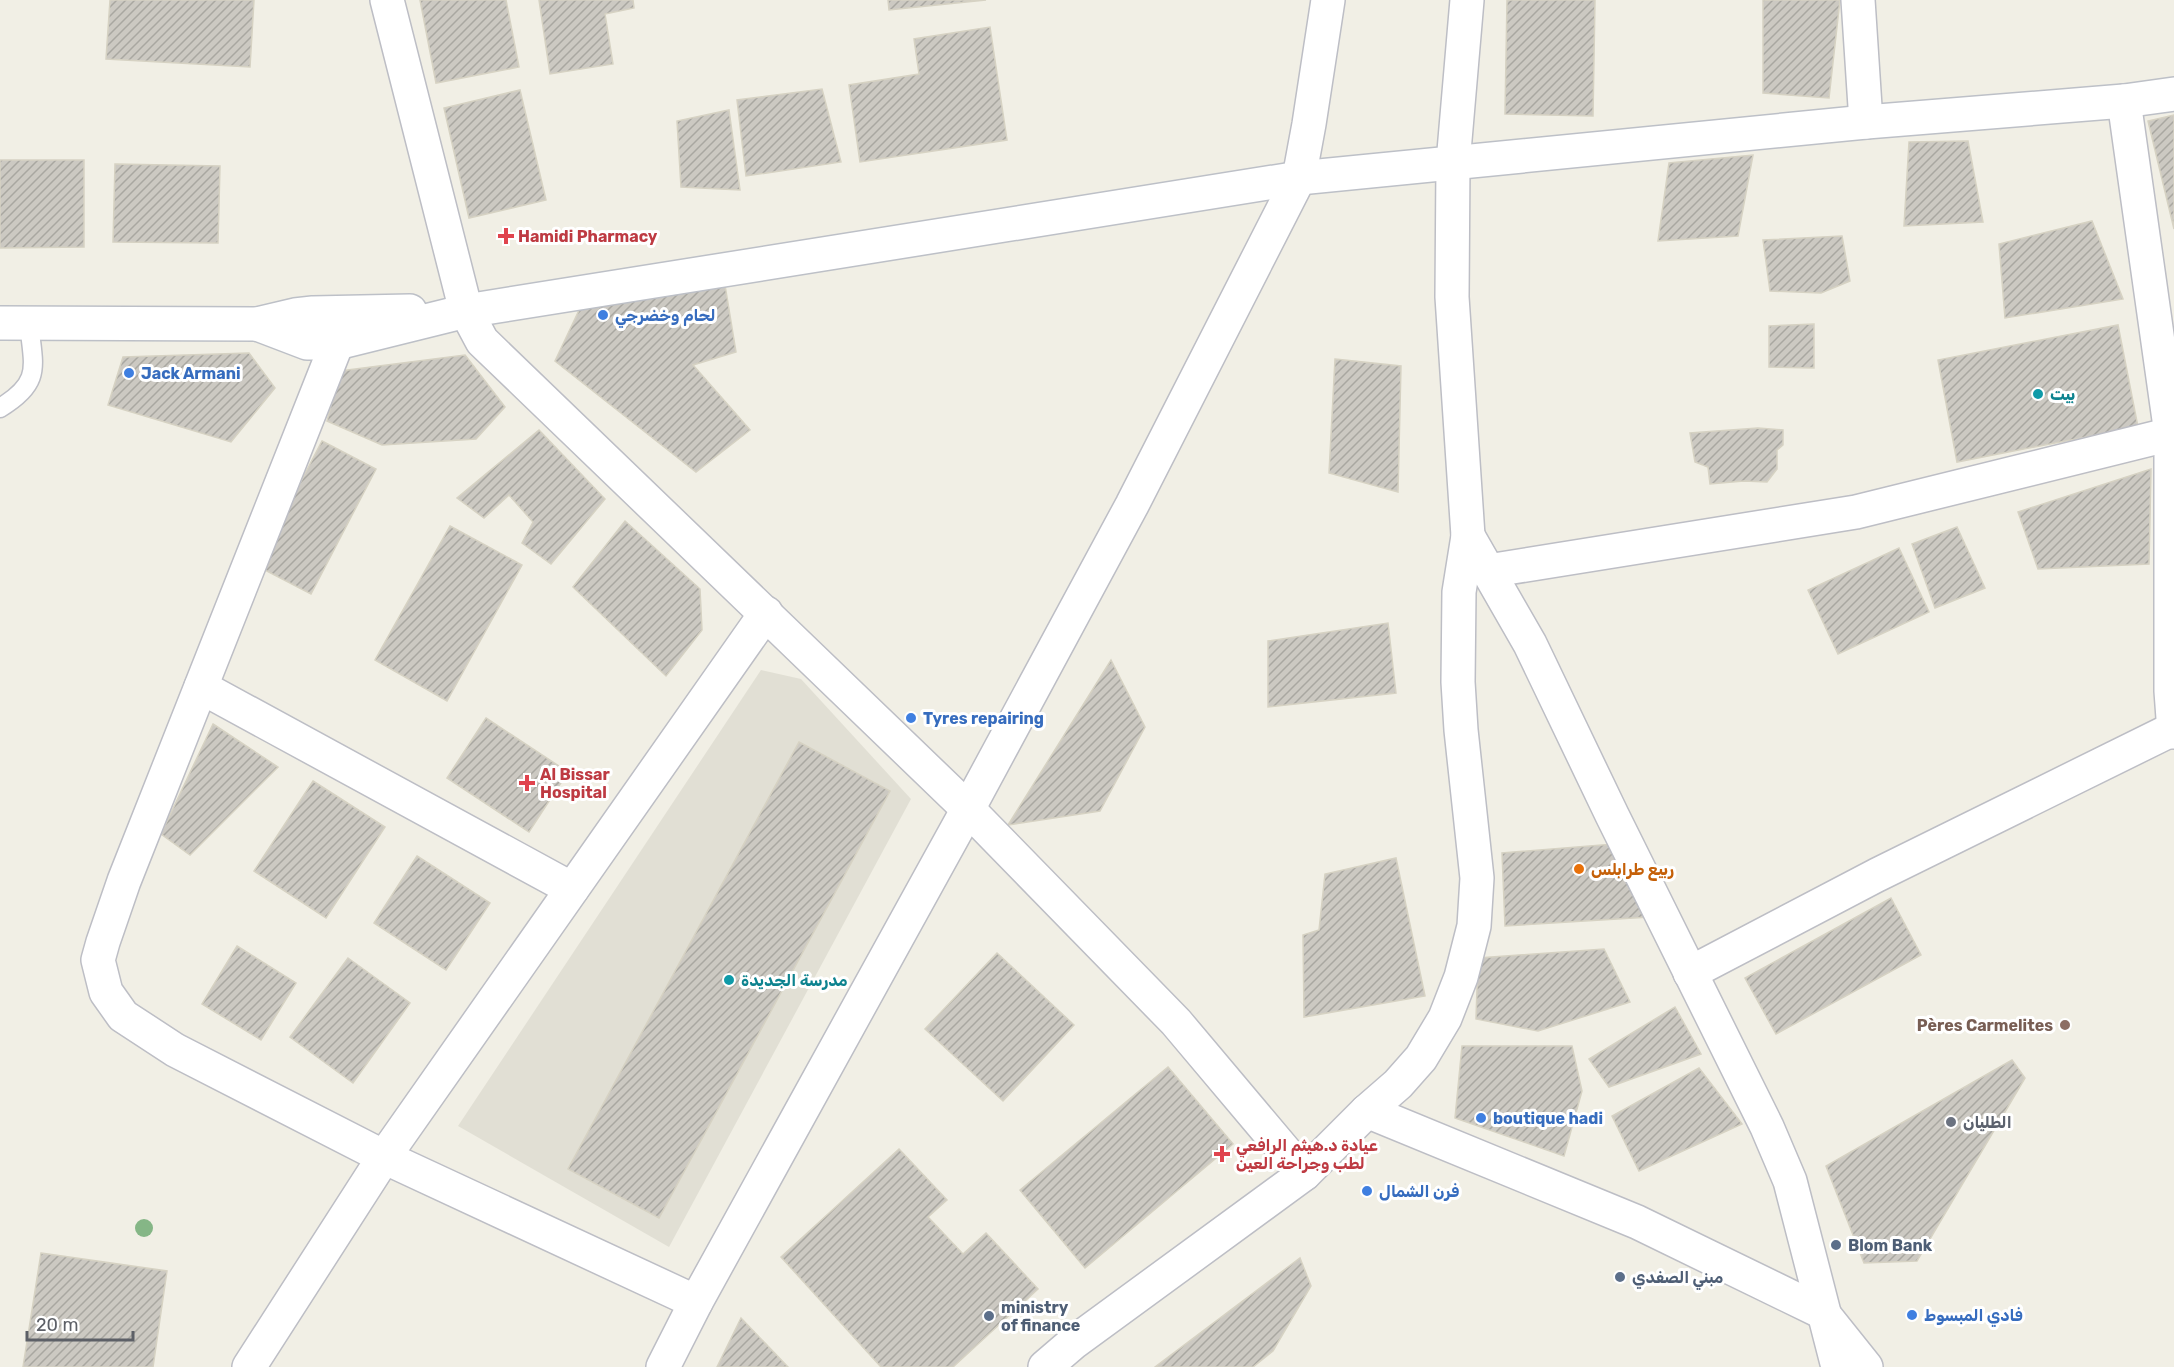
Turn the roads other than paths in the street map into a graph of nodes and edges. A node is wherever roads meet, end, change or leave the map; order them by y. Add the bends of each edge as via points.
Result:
1 (387, 0) edge
2 (1328, 0) edge
3 (1467, 0) edge
4 (1858, 0) edge
5 (2174, 94) edge
6 (2124, 101) junction
7 (1866, 122) junction
8 (1453, 163) junction
9 (1299, 178) junction
10 (466, 311) junction
11 (15, 323) edge
12 (257, 324) junction
13 (337, 343) junction
14 (0, 408) edge
15 (2171, 434) junction
16 (1468, 536) junction
17 (1488, 571) junction
18 (766, 613) junction
19 (201, 687) junction
20 (2173, 731) edge
21 (968, 809) junction
22 (572, 889) junction
23 (1690, 973) junction
24 (1367, 1111) junction
25 (384, 1157) junction
26 (1304, 1174) junction
27 (696, 1302) junction
28 (1822, 1311) junction
29 (249, 1367) edge
30 (663, 1367) edge
31 (1045, 1367) edge
32 (1838, 1367) edge
33 (1866, 1367) edge

1 - 10 street
2 - 9 street
3 - 8 street
4 - 7 street
5 - 6 street
6 - 7 street
6 - 15 street
7 - 8 street
8 - 9 street
8 - 16 street via 1452,297
9 - 10 street
9 - 21 street via 1132,505
10 - 12 street via 313,313
10 - 13 street
10 - 18 street via 482,341
11 - 12 street
11 - 14 lane via 34,373 16,398
12 - 13 street via 308,343
13 - 19 street
15 - 17 street via 1856,512
15 - 20 street
16 - 17 street
16 - 24 street via 1460,591 1458,671 1476,878 1474,926 1445,1018 1421,1058
17 - 23 street via 1530,644
18 - 21 street
18 - 22 street
19 - 22 street
19 - 25 street via 103,942 99,960 106,992 123,1016 175,1050
20 - 23 street via 1877,875
21 - 26 street via 1176,1022
21 - 27 street
22 - 25 street
23 - 28 street via 1790,1181
24 - 26 street
24 - 28 street via 1637,1222
25 - 27 street
25 - 29 street
26 - 31 street
27 - 30 street
28 - 32 street
28 - 33 street

